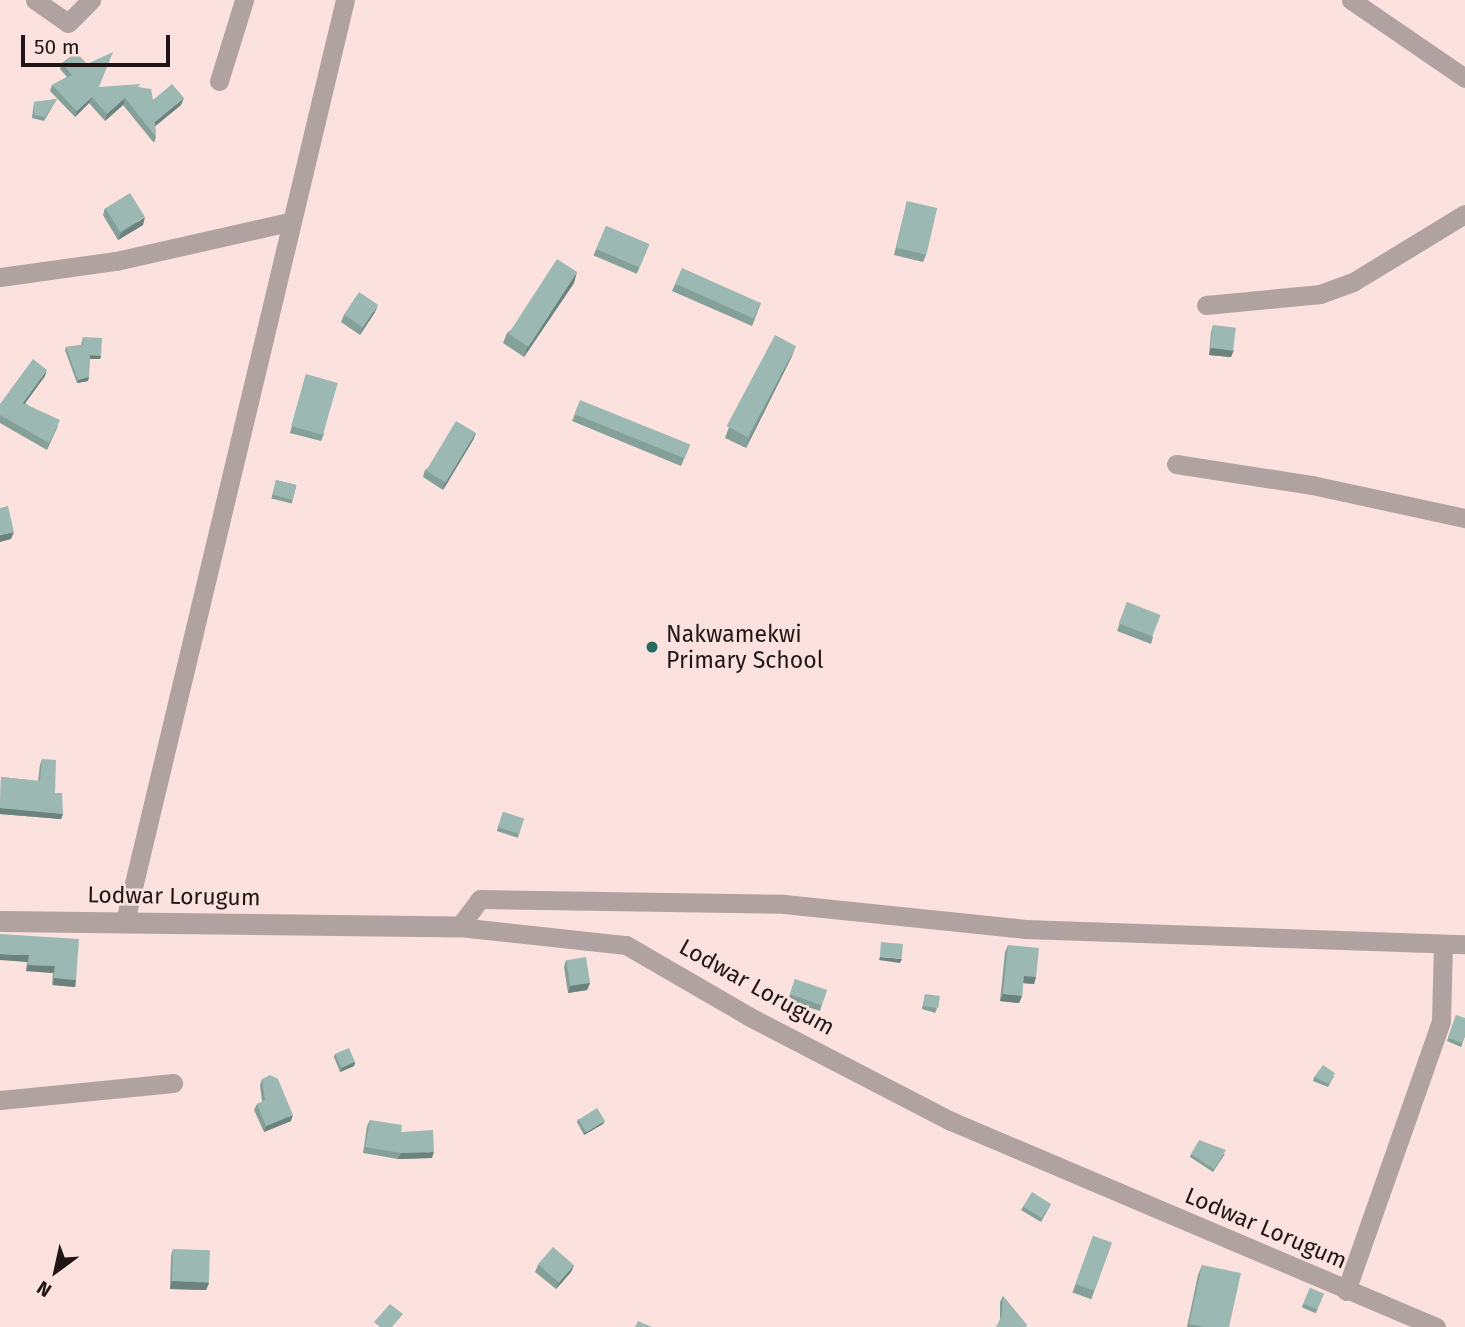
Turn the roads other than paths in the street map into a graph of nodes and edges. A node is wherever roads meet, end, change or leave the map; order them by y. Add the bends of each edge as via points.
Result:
1 (35, 0) edge
2 (91, 0) edge
3 (244, 0) edge
4 (345, 0) edge
5 (1351, 0) edge
6 (1465, 78) edge
7 (219, 81) dead end
8 (1465, 214) edge
9 (289, 222) junction
10 (0, 277) edge
11 (1206, 305) dead end
12 (1177, 464) dead end
13 (1465, 518) edge
14 (125, 920) junction
15 (0, 921) edge
16 (459, 927) junction
17 (1443, 944) junction
18 (1465, 944) edge
19 (173, 1083) dead end
20 (0, 1100) edge
21 (1346, 1291) junction
22 (1436, 1327) edge

1 - 2 street via 68,23
3 - 7 street
4 - 9 street
5 - 6 street
8 - 11 street via 1353,282 1320,293
9 - 10 street via 116,261
9 - 14 street
12 - 13 street via 1312,485
14 - 15 street, Lodwar Lorugum
14 - 16 street, Lodwar Lorugum
16 - 17 street via 480,899 757,903 1025,929
16 - 21 street, Lodwar Lorugum via 626,945 750,1017 951,1121
17 - 18 street
17 - 21 street via 1441,1021
19 - 20 street
21 - 22 street, Lodwar Lorugum

